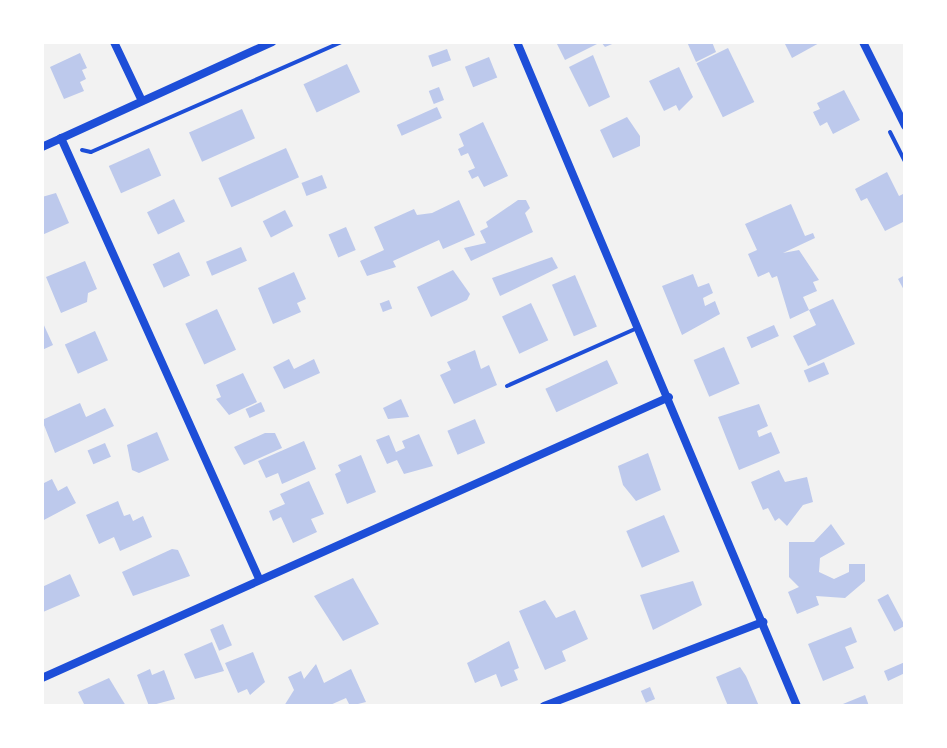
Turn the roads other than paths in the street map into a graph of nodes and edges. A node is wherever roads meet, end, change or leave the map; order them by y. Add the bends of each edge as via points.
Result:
1 (114, 42) edge
2 (272, 42) edge
3 (517, 42) edge
4 (863, 42) edge
5 (142, 101) junction
6 (905, 126) edge
7 (61, 138) junction
8 (42, 147) edge
9 (640, 327) junction
10 (507, 386) dead end
11 (669, 397) junction
12 (259, 579) junction
13 (763, 622) junction
14 (42, 678) edge
15 (544, 706) edge
16 (797, 706) edge

1 - 5 street
2 - 5 street
3 - 9 street
4 - 6 street
5 - 7 street
7 - 8 street
7 - 12 street
9 - 10 lane
9 - 11 street
11 - 12 street
11 - 13 street
12 - 14 street
13 - 15 street
13 - 16 street

